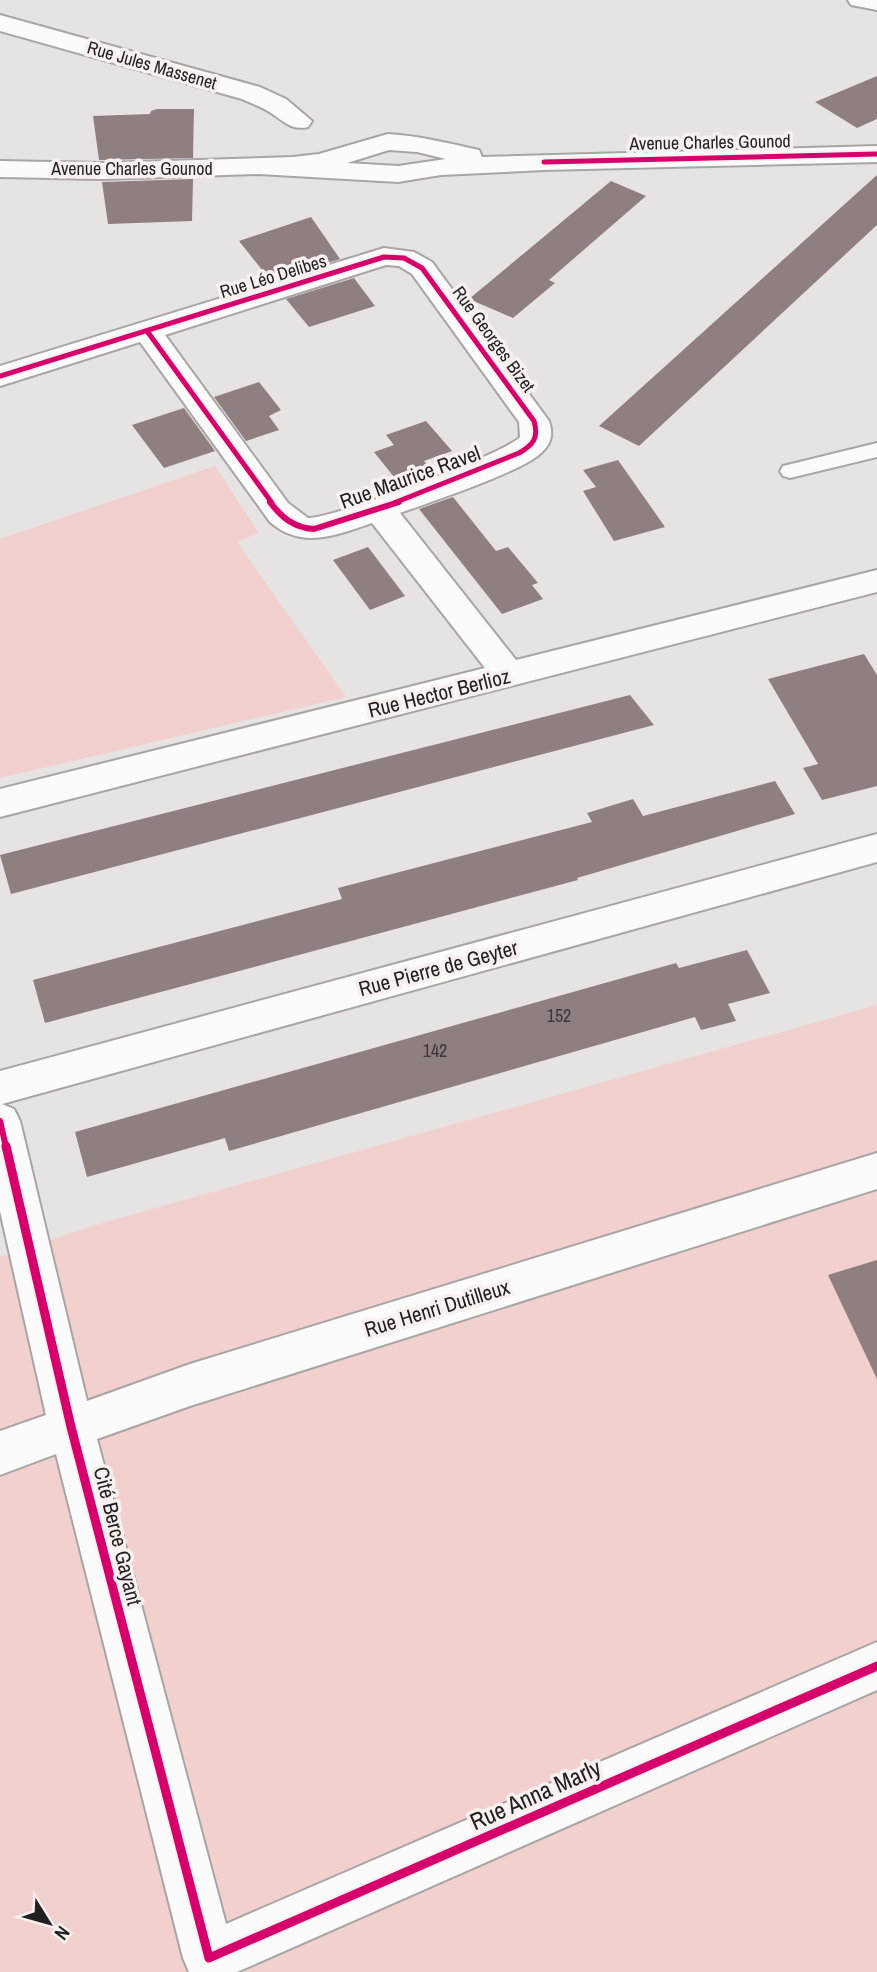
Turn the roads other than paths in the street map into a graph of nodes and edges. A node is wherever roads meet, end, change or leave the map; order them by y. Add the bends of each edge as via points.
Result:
1 (860, 0) edge
2 (877, 3) edge
3 (0, 23) edge
4 (299, 121) dead end
5 (877, 154) edge
6 (0, 169) edge
7 (408, 259) joint
8 (147, 331) junction
9 (0, 376) edge
10 (531, 446) joint
11 (877, 450) edge
12 (790, 471) dead end
13 (378, 508) junction
14 (877, 580) edge
15 (510, 676) junction
16 (0, 803) edge
17 (877, 848) edge
18 (0, 1088) edge
19 (0, 1121) edge
20 (877, 1171) edge
21 (71, 1427) junction
22 (0, 1453) edge
23 (877, 1666) edge
24 (209, 1958) joint

1 - 2 street
3 - 4 street, Rue Jules Massenet via 251,93
5 - 6 street, Avenue Charles Gounod via 544,162 398,174 263,167
7 - 8 street, Rue Léo Delibes via 384,257
7 - 10 street, Rue Georges Bizet via 422,268 534,421 537,437
8 - 9 street, Rue Léo Delibes
8 - 13 street, Rue Maurice Ravel via 277,511 297,526 312,529
10 - 13 street, Rue Maurice Ravel
11 - 12 lane
13 - 15 street, Rue Maurice Ravel
14 - 15 street, Rue Hector Berlioz
15 - 16 street, Rue Hector Berlioz
17 - 18 street, Rue Pierre de Geyter
19 - 21 street, Cité Berce Gayant
20 - 21 street, Rue Henri Dutilleux via 190,1385
21 - 22 street, Rue Henri Dutilleux
21 - 24 street, Cité Berce Gayant
23 - 24 street, Rue Anna Marly

